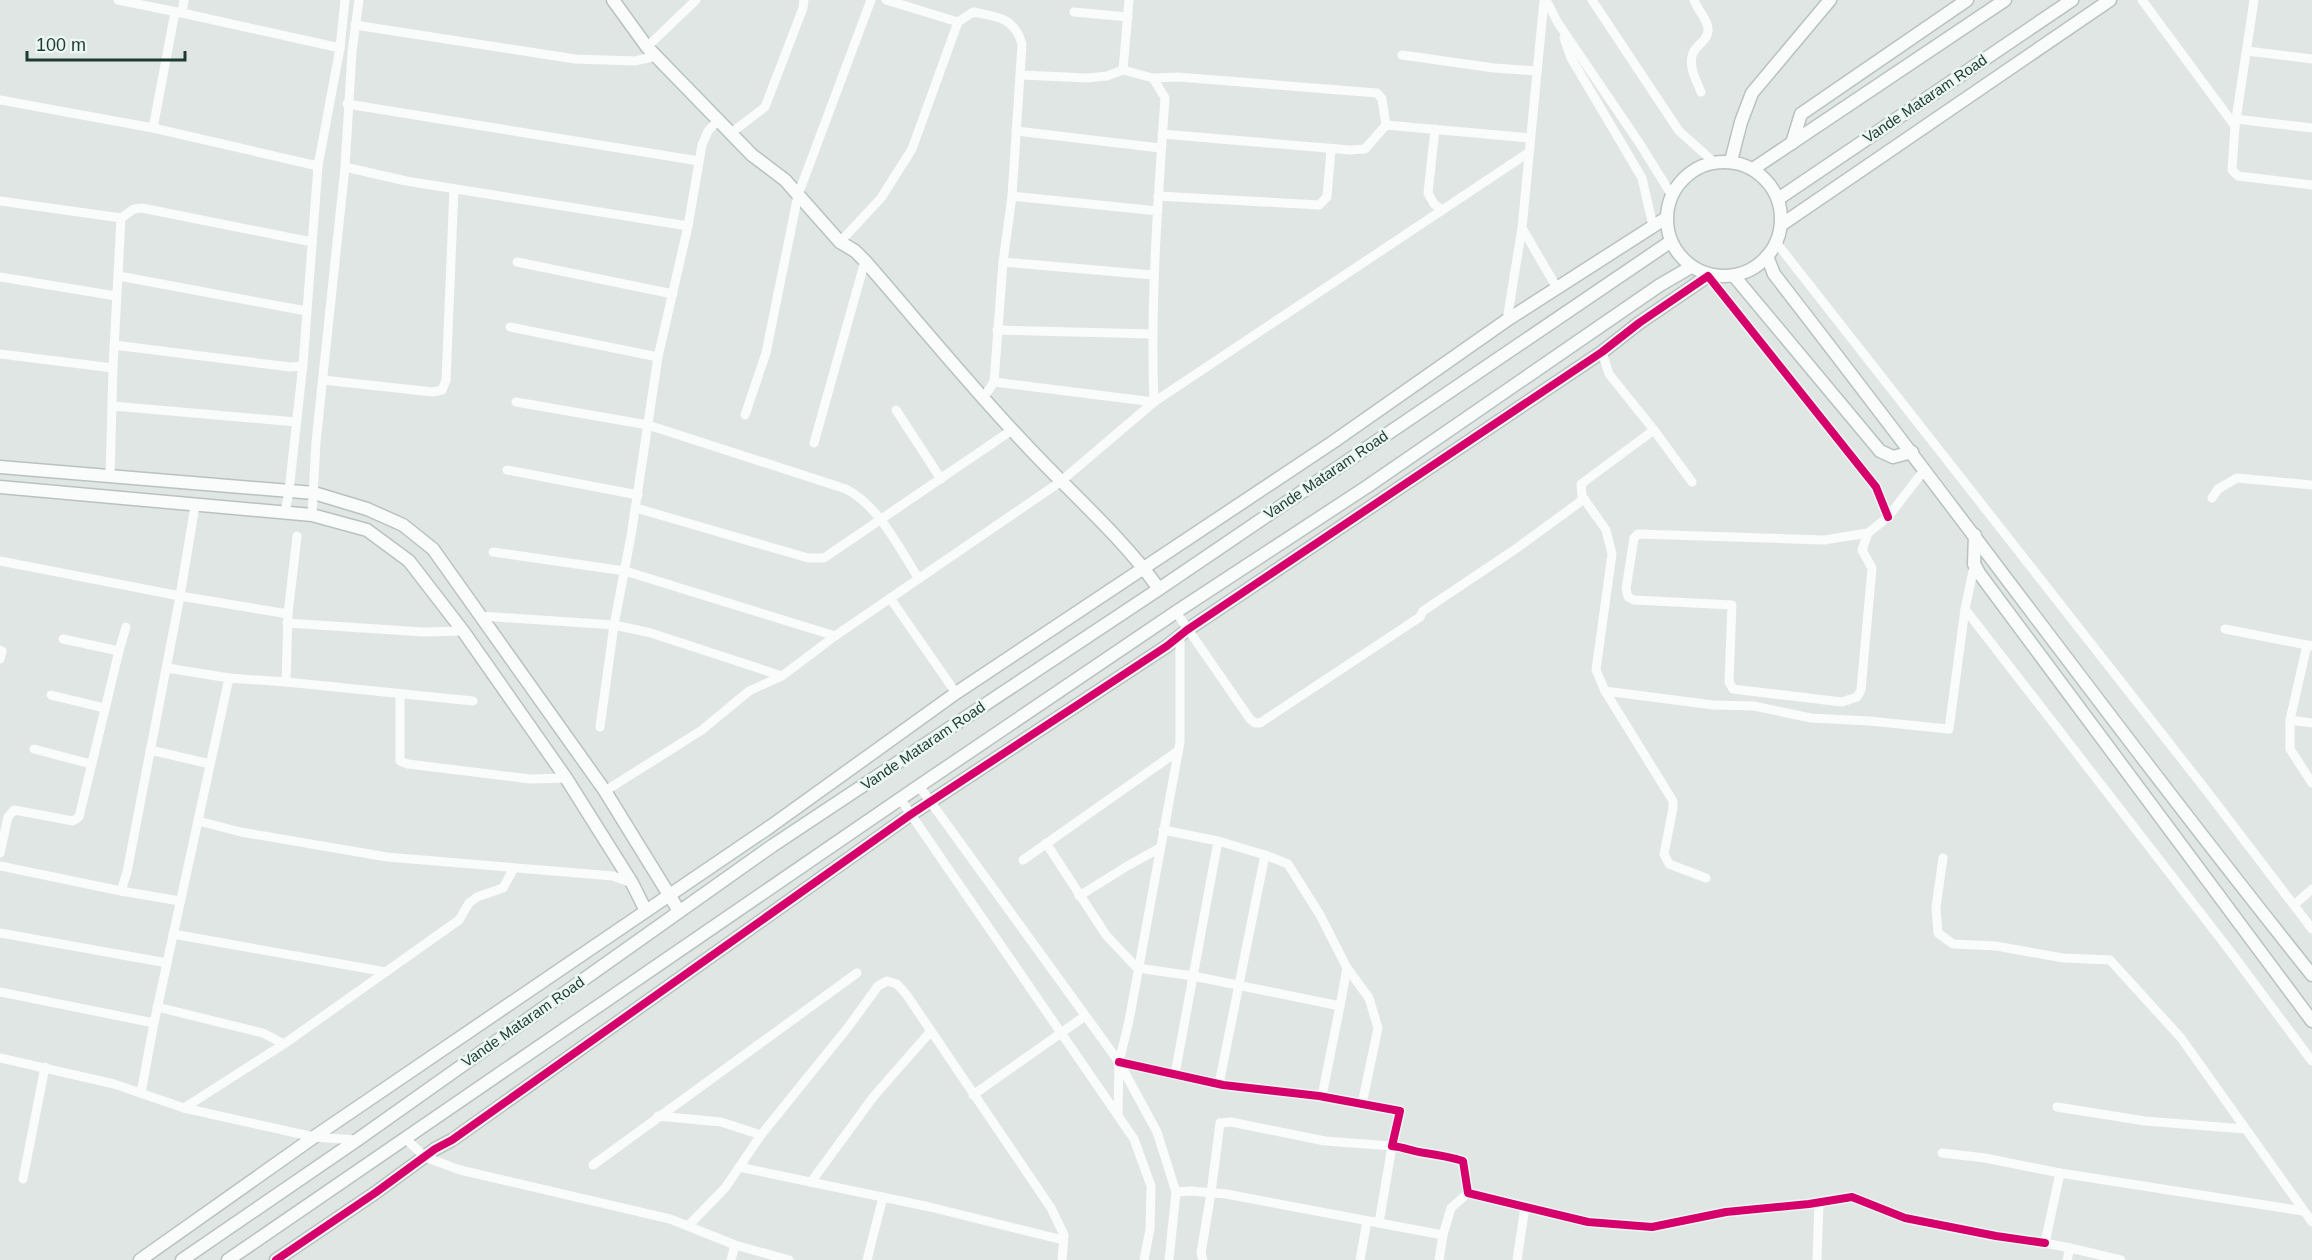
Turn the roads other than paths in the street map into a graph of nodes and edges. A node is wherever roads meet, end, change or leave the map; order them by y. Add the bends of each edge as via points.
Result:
1 (118, 0) edge
2 (184, 0) edge
3 (345, 0) edge
4 (359, 0) edge
5 (613, 0) edge
6 (696, 0) edge
7 (804, 0) edge
8 (871, 0) edge
9 (886, 0) edge
10 (974, 0) edge
11 (1129, 0) edge
12 (1545, 0) edge
13 (1592, 0) edge
14 (1694, 0) edge
15 (1830, 0) edge
16 (1967, 0) edge
17 (2005, 0) edge
18 (2072, 0) edge
19 (2110, 0) edge
20 (2142, 0) edge
21 (2254, 0) edge
22 (973, 12) junction
23 (1074, 12) dead end
24 (179, 13) junction
25 (1128, 17) junction
26 (958, 22) junction
27 (1558, 23) junction
28 (355, 24) junction
29 (340, 48) junction
30 (652, 51) junction
31 (2247, 51) junction
32 (1402, 55) dead end
33 (2312, 59) edge
34 (1123, 70) junction
35 (1537, 71) junction
36 (1022, 75) junction
37 (1153, 78) junction
38 (1701, 92) dead end
39 (0, 100) edge
40 (348, 104) junction
41 (719, 119) junction
42 (2235, 123) junction
43 (1386, 125) junction
44 (2312, 128) edge
45 (153, 129) junction
46 (1435, 129) junction
47 (1016, 131) junction
48 (731, 133) junction
49 (1162, 134) junction
50 (1530, 138) junction
51 (1792, 143) junction
52 (1160, 148) junction
53 (1331, 149) junction
54 (1528, 153) junction
55 (699, 161) junction
56 (1731, 161) junction
57 (1715, 163) junction
58 (318, 166) junction
59 (345, 167) junction
60 (1753, 169) junction
61 (2312, 185) edge
62 (454, 189) junction
63 (1671, 194) junction
64 (798, 195) junction
65 (1011, 196) junction
66 (1158, 196) junction
67 (1778, 199) junction
68 (0, 201) edge
69 (1442, 210) junction
70 (1158, 211) junction
71 (121, 218) junction
72 (1666, 218) junction
73 (1781, 225) junction
74 (688, 226) junction
75 (1653, 226) junction
76 (1522, 228) junction
77 (1776, 241) junction
78 (312, 242) junction
79 (840, 242) junction
80 (1670, 242) junction
81 (1767, 256) junction
82 (865, 261) junction
83 (517, 262) dead end
84 (1003, 262) junction
85 (1691, 267) junction
86 (1153, 274) junction
87 (119, 276) junction
88 (1708, 276) junction
89 (1734, 276) junction
90 (0, 278) edge
91 (1557, 288) junction
92 (673, 294) junction
93 (116, 296) junction
94 (306, 311) junction
95 (1507, 320) junction
96 (510, 327) dead end
97 (997, 330) junction
98 (1151, 334) junction
99 (114, 345) junction
100 (1602, 352) junction
101 (0, 354) edge
102 (658, 357) junction
103 (302, 366) junction
104 (113, 368) junction
105 (322, 380) junction
106 (994, 382) junction
107 (984, 397) junction
108 (516, 402) dead end
109 (1154, 402) junction
110 (113, 406) junction
111 (896, 410) dead end
112 (745, 415) dead end
113 (296, 422) junction
114 (648, 425) junction
115 (1012, 430) junction
116 (1654, 430) junction
117 (814, 443) dead end
118 (1912, 452) junction
119 (0, 467) edge
120 (1924, 469) junction
121 (507, 470) dead end
122 (110, 476) junction
123 (941, 479) junction
124 (1060, 482) junction
125 (1692, 482) dead end
126 (2312, 486) edge
127 (0, 487) edge
128 (289, 491) junction
129 (314, 493) junction
130 (638, 495) junction
131 (2212, 498) dead end
132 (1584, 499) junction
133 (195, 506) junction
134 (636, 508) junction
135 (285, 513) junction
136 (312, 515) junction
137 (1888, 517) junction
138 (880, 520) junction
139 (1868, 533) junction
140 (297, 536) dead end
141 (1975, 536) junction
142 (1985, 548) junction
143 (493, 552) dead end
144 (0, 561) edge
145 (1974, 564) junction
146 (1144, 569) junction
147 (625, 571) junction
148 (919, 579) junction
149 (1158, 589) junction
150 (180, 596) junction
151 (890, 598) junction
152 (1965, 609) junction
153 (1176, 612) junction
154 (481, 616) junction
155 (287, 618) junction
156 (615, 626) junction
157 (126, 627) dead end
158 (2225, 629) dead end
159 (463, 631) junction
160 (1184, 633) junction
161 (835, 636) junction
162 (63, 639) dead end
163 (2309, 646) edge
164 (0, 650) edge
165 (119, 651) junction
166 (0, 658) edge
167 (167, 668) junction
168 (782, 676) junction
169 (229, 678) junction
170 (286, 682) junction
171 (1605, 691) junction
172 (956, 693) junction
173 (400, 694) junction
174 (51, 695) dead end
175 (473, 701) dead end
176 (105, 708) junction
177 (2290, 720) junction
178 (2312, 723) edge
179 (600, 727) dead end
180 (34, 749) dead end
181 (150, 750) junction
182 (1179, 751) junction
183 (91, 764) junction
184 (210, 764) junction
185 (566, 778) junction
186 (2312, 783) edge
187 (919, 786) junction
188 (605, 791) junction
189 (901, 800) junction
190 (931, 801) junction
191 (910, 815) junction
192 (198, 821) junction
193 (1163, 830) junction
194 (1218, 841) junction
195 (1046, 843) junction
196 (1160, 848) junction
197 (0, 853) edge
198 (1265, 855) junction
199 (1943, 858) dead end
200 (1023, 860) dead end
201 (0, 866) edge
202 (514, 868) junction
203 (1706, 878) dead end
204 (632, 883) junction
205 (2312, 890) edge
206 (121, 891) junction
207 (669, 895) junction
208 (1079, 896) junction
209 (180, 901) junction
210 (2294, 905) junction
211 (646, 910) junction
212 (679, 911) junction
213 (2312, 929) edge
214 (0, 933) edge
215 (173, 934) junction
216 (167, 963) junction
217 (1137, 968) junction
218 (1347, 968) junction
219 (386, 972) junction
220 (857, 973) dead end
221 (2312, 975) edge
222 (1193, 976) junction
223 (1240, 986) junction
224 (0, 992) edge
225 (1340, 1006) junction
226 (158, 1007) junction
227 (1085, 1016) junction
228 (2312, 1021) edge
229 (154, 1023) junction
230 (931, 1031) junction
231 (1062, 1032) junction
232 (284, 1044) junction
233 (0, 1058) edge
234 (2312, 1061) edge
235 (1119, 1062) junction
236 (45, 1067) junction
237 (1175, 1074) junction
238 (1220, 1084) junction
239 (141, 1093) junction
240 (973, 1095) junction
241 (1322, 1096) junction
242 (1362, 1104) junction
243 (2057, 1107) dead end
244 (184, 1108) junction
245 (1118, 1114) junction
246 (658, 1116) junction
247 (2245, 1129) junction
248 (761, 1135) junction
249 (314, 1137) junction
250 (405, 1138) junction
251 (357, 1140) junction
252 (1392, 1146) junction
253 (1941, 1153) dead end
254 (425, 1156) junction
255 (593, 1165) dead end
256 (739, 1167) junction
257 (2060, 1173) junction
258 (23, 1179) dead end
259 (811, 1182) junction
260 (1176, 1192) junction
261 (1211, 1192) junction
262 (1468, 1193) junction
263 (883, 1197) junction
264 (1819, 1203) junction
265 (1525, 1207) junction
266 (2303, 1212) junction
267 (1366, 1221) junction
268 (2312, 1222) edge
269 (1379, 1223) junction
270 (688, 1226) junction
271 (1443, 1235) junction
272 (1064, 1240) junction
273 (2045, 1243) junction
274 (735, 1245) junction
275 (2070, 1248) junction
276 (140, 1260) edge
277 (182, 1260) edge
278 (228, 1260) edge
279 (276, 1260) edge
280 (731, 1260) edge
281 (789, 1260) edge
282 (867, 1260) edge
283 (1062, 1260) edge
284 (1144, 1260) edge
285 (1169, 1260) edge
286 (1203, 1260) edge
287 (1360, 1260) edge
288 (1439, 1260) edge
289 (1517, 1260) edge
290 (1817, 1260) edge
291 (2067, 1260) edge
292 (2121, 1260) edge

1 - 24 street
2 - 24 street
3 - 29 street
4 - 28 street
5 - 30 street
6 - 30 street
7 - 48 street via 765,107
8 - 64 street
9 - 26 street
10 - 22 street
11 - 25 street
12 - 27 street
12 - 35 street
13 - 57 street via 1679,131
14 - 38 street via 1708,25 1705,39 1691,57
15 - 56 street via 1752,93
16 - 51 street via 1801,114
17 - 51 street
18 - 67 street, Vande Mataram Road
19 - 73 street
20 - 42 street
21 - 31 street
22 - 26 street
22 - 36 street via 1014,26 1022,44
23 - 25 street
24 - 29 street
24 - 45 street
25 - 34 street
26 - 79 street via 912,149 881,198
27 - 63 street
27 - 75 street via 1571,58 1642,178
28 - 30 street via 575,59 635,61
28 - 40 street
29 - 58 street
30 - 41 street
31 - 33 street
31 - 42 street
32 - 35 street
34 - 36 street via 1087,78
34 - 37 street
35 - 50 street
36 - 47 street
37 - 43 street via 1377,93 1382,99
37 - 49 street via 1165,98
39 - 45 street
40 - 55 street
40 - 59 street
41 - 48 street
41 - 55 street via 708,131
42 - 44 street
42 - 61 street via 2232,170 2238,176
43 - 46 street
43 - 53 street via 1365,149
45 - 58 street
46 - 50 street
46 - 69 street via 1428,194
47 - 52 street
47 - 65 street
48 - 64 street
49 - 52 street
49 - 53 street
50 - 54 street
51 - 60 street
52 - 66 street
53 - 66 street via 1327,197 1319,206
54 - 69 street
54 - 76 street
55 - 74 street
56 - 57 street
56 - 60 street
57 - 63 street via 1707,163 1686,175
58 - 78 street
59 - 62 street
59 - 105 street
60 - 67 street via 1768,182
62 - 74 street
62 - 105 street via 446,380 442,390
63 - 72 street
64 - 79 street
64 - 112 street via 766,353
65 - 70 street
65 - 84 street
66 - 70 street
67 - 73 street
68 - 71 street
69 - 109 street
70 - 86 street
71 - 78 street via 142,208
71 - 87 street
72 - 75 street
72 - 80 street
73 - 77 street
74 - 92 street
75 - 91 street
76 - 91 street
76 - 95 street
77 - 81 street
77 - 210 street
78 - 94 street
79 - 82 street
80 - 85 street
80 - 149 street, Vande Mataram Road
81 - 89 street via 1761,264
81 - 118 street via 1774,274
82 - 107 street
82 - 117 street
83 - 92 street
84 - 86 street
84 - 97 street
85 - 88 street
85 - 153 street, Vande Mataram Road
86 - 98 street
87 - 93 street
87 - 94 street
88 - 89 street
88 - 100 street
88 - 137 street via 1876,486
89 - 118 street via 1880,451 1893,457
90 - 93 street
91 - 95 street
92 - 102 street
93 - 99 street
94 - 103 street
95 - 146 street
96 - 102 street
97 - 98 street
97 - 106 street
98 - 109 street
99 - 103 street
99 - 104 street
100 - 116 street via 1609,374
100 - 160 street
101 - 104 street
102 - 114 street
103 - 113 street
104 - 110 street
105 - 129 street
106 - 107 street
106 - 109 street
107 - 115 street
108 - 114 street
109 - 124 street
110 - 113 street
110 - 122 street
111 - 123 street
113 - 128 street
114 - 130 street
114 - 138 street via 846,489
115 - 123 street
115 - 124 street
116 - 125 street
116 - 132 street via 1581,484
118 - 120 street
119 - 122 street
120 - 137 street
120 - 141 street
121 - 130 street
122 - 128 street
123 - 138 street
124 - 146 street
124 - 148 street
126 - 131 street via 2237,478 2218,489
127 - 133 street
128 - 129 street
128 - 135 street
129 - 136 street
129 - 154 street via 403,525 433,549
130 - 134 street
132 - 160 street via 1423,610 1420,617 1260,723 1250,719
132 - 171 street via 1606,530 1612,554 1596,670
133 - 135 street
133 - 150 street
134 - 138 street via 808,558 824,558
134 - 147 street
135 - 136 street
136 - 159 street via 367,530 396,550 409,561
137 - 139 street
138 - 148 street
139 - 139 street via 1862,550 1872,568 1861,690 1857,697 1842,702 1733,689 1732,605 1634,600 1626,590 1634,538 1638,534 1824,540
140 - 155 street
141 - 142 street
141 - 145 street
142 - 145 street
142 - 221 street
143 - 147 street
144 - 150 street
145 - 152 street
145 - 228 street
146 - 149 street
146 - 172 street
147 - 156 street
147 - 161 street
148 - 151 street
149 - 212 street, Vande Mataram Road
150 - 155 street
150 - 167 street
151 - 161 street
151 - 172 street
152 - 171 street via 1949,729 1811,718 1754,706 1713,705
152 - 234 street
153 - 160 street
153 - 187 street, Vande Mataram Road
154 - 156 street
154 - 188 street
155 - 159 street via 423,632
155 - 170 street
156 - 168 street via 651,633
156 - 179 street
157 - 165 street
158 - 163 street
159 - 185 street
160 - 182 street
160 - 190 street
161 - 168 street
162 - 165 street
163 - 177 street
164 - 166 street
165 - 176 street
167 - 169 street
167 - 181 street
168 - 188 street via 749,691 702,730
169 - 170 street
169 - 184 street
170 - 173 street
171 - 203 street via 1673,801 1666,859 1669,864
172 - 207 street
173 - 175 street
173 - 185 street via 400,761 530,779
174 - 176 street
176 - 183 street
177 - 178 street
177 - 186 street via 2290,749
180 - 183 street
181 - 184 street
181 - 206 street
182 - 193 street
182 - 195 street
183 - 197 street via 79,818 73,821 14,810 8,818
184 - 192 street
185 - 204 street
187 - 189 street, Vande Mataram Road
187 - 190 street
188 - 207 street
189 - 191 street
189 - 250 street, Vande Mataram Road
190 - 191 street
190 - 227 street
191 - 231 street
191 - 254 street
192 - 202 street via 387,857
192 - 209 street
193 - 194 street
193 - 196 street
194 - 198 street
194 - 222 street
195 - 200 street
195 - 208 street
196 - 208 street
196 - 217 street
198 - 218 street via 1288,864
198 - 223 street
199 - 247 street via 1936,907 1938,933 1953,944 2110,960 2181,1038
201 - 206 street
202 - 204 street via 613,876
202 - 219 street via 502,888 468,903 459,920
204 - 211 street
205 - 210 street
206 - 209 street
207 - 211 street
207 - 212 street
208 - 217 street via 1106,935
209 - 215 street
210 - 213 street
211 - 249 street
212 - 251 street, Vande Mataram Road
214 - 216 street
215 - 216 street
215 - 219 street
216 - 226 street
217 - 222 street
217 - 235 street
218 - 225 street
218 - 242 street via 1370,998 1378,1028
219 - 232 street
220 - 246 street
222 - 223 street
222 - 237 street
223 - 225 street
223 - 238 street
224 - 229 street
225 - 241 street
226 - 229 street
226 - 232 street via 263,1033
227 - 231 street
227 - 235 street
229 - 239 street
230 - 240 street
230 - 248 street via 897,984 887,981 878,986
230 - 259 street via 874,1096
231 - 240 street
231 - 245 street
232 - 244 street
233 - 236 street
235 - 237 street
235 - 245 street
235 - 260 street via 1157,1131
236 - 239 street
236 - 258 street
237 - 238 street
238 - 241 street
239 - 244 street
240 - 272 street via 1051,1208
241 - 242 street
242 - 252 street via 1400,1111
243 - 247 street via 2145,1121
244 - 249 street
245 - 284 street via 1134,1139 1150,1186 1150,1229
246 - 248 street via 721,1122
246 - 255 street
247 - 266 street
248 - 256 street
249 - 251 street
249 - 276 street
250 - 254 street
250 - 278 street, Vande Mataram Road
251 - 277 street, Vande Mataram Road
252 - 261 street via 1324,1140 1220,1123
252 - 262 street via 1463,1161
252 - 269 street
253 - 257 street
254 - 270 street via 460,1170
254 - 279 street
256 - 259 street
256 - 270 street via 725,1188
257 - 266 street
257 - 273 street
259 - 263 street
260 - 261 street
260 - 285 street
261 - 267 street
261 - 286 street
262 - 265 street
262 - 271 street via 1451,1208
263 - 272 street
263 - 282 street
264 - 265 street via 1726,1212 1652,1227 1588,1222
264 - 273 street via 1852,1197 1905,1218
264 - 290 street
265 - 289 street
266 - 268 street
267 - 269 street
267 - 287 street
269 - 271 street
270 - 274 street
271 - 288 street
272 - 283 street
273 - 275 street
274 - 280 street
274 - 281 street
275 - 291 street
275 - 292 street

